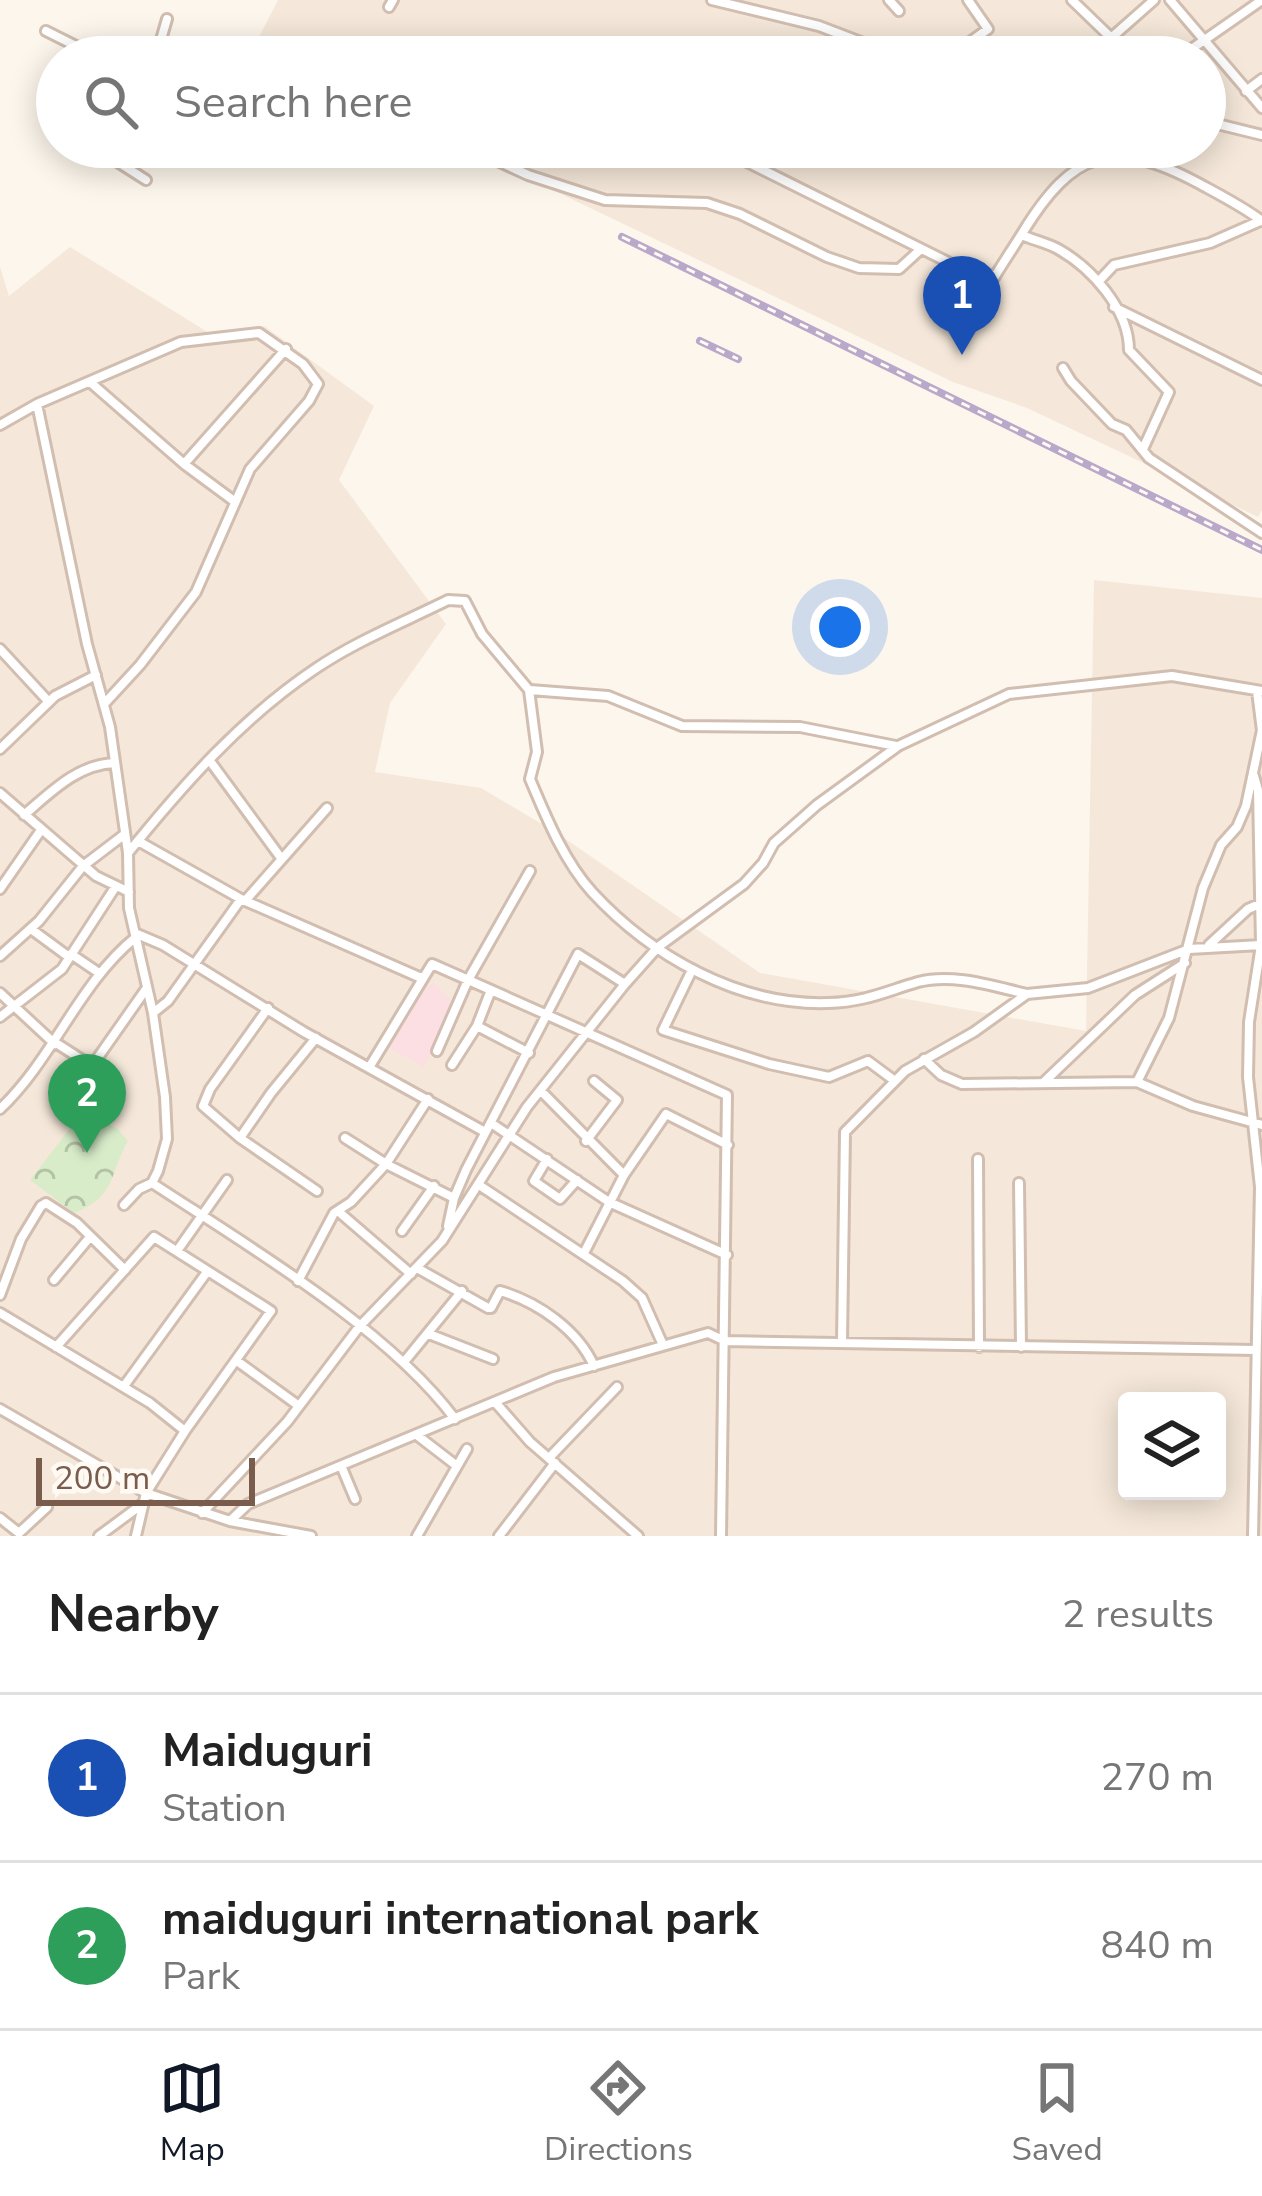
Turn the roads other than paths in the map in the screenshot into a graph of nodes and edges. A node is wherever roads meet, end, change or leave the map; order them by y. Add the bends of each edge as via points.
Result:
1 (712, 0) edge
2 (889, 0) edge
3 (968, 0) edge
4 (1154, 0) edge
5 (1170, 0) edge
6 (1075, 1) edge
7 (1261, 1) edge
8 (899, 10) dead end
9 (167, 20) dead end
10 (46, 31) dead end
11 (56, 36) edge
12 (162, 36) edge
13 (845, 36) edge
14 (978, 36) edge
15 (1109, 36) edge
16 (1113, 36) edge
17 (1200, 36) edge
18 (1209, 36) edge
19 (1226, 68) edge
20 (1262, 79) edge
21 (1246, 92) junction
22 (1262, 108) edge
23 (1226, 126) edge
24 (1262, 134) edge
25 (127, 168) edge
26 (513, 168) edge
27 (760, 168) edge
28 (1077, 168) edge
29 (1167, 168) edge
30 (146, 180) dead end
31 (1262, 220) edge
32 (1022, 235) junction
33 (921, 249) junction
34 (995, 275) junction
35 (1099, 281) junction
36 (984, 296) dead end
37 (1114, 307) junction
38 (286, 349) junction
39 (1063, 368) dead end
40 (1262, 380) edge
41 (90, 382) junction
42 (37, 404) junction
43 (0, 425) edge
44 (1142, 448) junction
45 (184, 464) junction
46 (234, 501) junction
47 (1262, 519) edge
48 (1259, 531) edge
49 (2, 655) edge
50 (95, 674) junction
51 (530, 690) junction
52 (1260, 691) edge
53 (49, 702) junction
54 (104, 704) junction
55 (1262, 731) edge
56 (898, 746) junction
57 (0, 749) edge
58 (210, 761) junction
59 (115, 764) junction
60 (1254, 776) junction
61 (0, 793) edge
62 (328, 808) dead end
63 (24, 815) junction
64 (41, 830) junction
65 (124, 834) junction
66 (137, 841) junction
67 (128, 853) junction
68 (281, 858) junction
69 (83, 866) junction
70 (530, 871) dead end
71 (116, 886) junction
72 (0, 889) edge
73 (129, 892) junction
74 (243, 900) junction
75 (1261, 903) edge
76 (31, 929) junction
77 (136, 935) junction
78 (1261, 944) edge
79 (1208, 946) junction
80 (658, 947) junction
81 (1189, 949) junction
82 (0, 956) edge
83 (70, 956) junction
84 (195, 963) junction
85 (1185, 963) junction
86 (691, 972) junction
87 (99, 973) junction
88 (424, 977) junction
89 (468, 980) junction
90 (625, 984) junction
91 (147, 987) junction
92 (491, 990) junction
93 (0, 993) edge
94 (1027, 994) junction
95 (268, 1008) junction
96 (13, 1009) junction
97 (547, 1012) junction
98 (153, 1013) junction
99 (0, 1017) edge
100 (478, 1026) junction
101 (586, 1032) junction
102 (316, 1038) junction
103 (55, 1043) junction
104 (437, 1051) dead end
105 (529, 1053) junction
106 (924, 1059) junction
107 (452, 1065) dead end
108 (370, 1066) junction
109 (594, 1081) dead end
110 (895, 1082) junction
111 (1137, 1082) junction
112 (1043, 1083) junction
113 (541, 1090) junction
114 (428, 1099) junction
115 (0, 1109) edge
116 (491, 1123) junction
117 (1257, 1124) edge
118 (485, 1132) junction
119 (510, 1133) junction
120 (240, 1138) junction
121 (345, 1138) dead end
122 (586, 1141) junction
123 (728, 1144) junction
124 (547, 1159) junction
125 (978, 1159) dead end
126 (386, 1164) junction
127 (623, 1175) junction
128 (227, 1180) dead end
129 (577, 1180) junction
130 (152, 1183) junction
131 (1019, 1183) dead end
132 (479, 1185) junction
133 (434, 1186) junction
134 (1261, 1187) edge
135 (316, 1191) dead end
136 (454, 1198) junction
137 (609, 1202) junction
138 (124, 1204) dead end
139 (339, 1212) junction
140 (202, 1216) junction
141 (402, 1232) dead end
142 (447, 1233) junction
143 (90, 1237) junction
144 (177, 1251) junction
145 (584, 1254) junction
146 (727, 1255) junction
147 (124, 1270) junction
148 (414, 1270) junction
149 (207, 1272) junction
150 (54, 1280) dead end
151 (298, 1281) junction
152 (462, 1291) junction
153 (0, 1294) edge
154 (0, 1313) edge
155 (359, 1327) junction
156 (430, 1334) junction
157 (725, 1341) junction
158 (842, 1342) junction
159 (663, 1345) junction
160 (56, 1347) junction
161 (979, 1347) junction
162 (1021, 1347) junction
163 (1256, 1350) junction
164 (494, 1359) dead end
165 (237, 1360) junction
166 (404, 1362) junction
167 (593, 1366) junction
168 (124, 1387) junction
169 (617, 1387) dead end
170 (495, 1401) junction
171 (299, 1406) junction
172 (0, 1409) edge
173 (455, 1419) junction
174 (184, 1431) junction
175 (418, 1436) junction
176 (467, 1450) dead end
177 (552, 1461) junction
178 (457, 1466) junction
179 (342, 1468) junction
180 (146, 1493) junction
181 (355, 1499) dead end
182 (142, 1504) junction
183 (47, 1507) dead end
184 (202, 1513) junction
185 (0, 1518) edge
186 (230, 1521) junction
187 (100, 1536) edge
188 (136, 1536) edge
189 (311, 1536) edge
190 (417, 1536) edge
191 (499, 1536) edge
192 (638, 1536) edge
193 (721, 1536) edge
194 (1253, 1536) edge

1 - 13 street
2 - 8 street
3 - 14 street via 988,29
4 - 16 street
5 - 17 street
6 - 15 street
7 - 18 street
9 - 12 street
10 - 11 street
19 - 21 street
20 - 21 street
21 - 22 street
23 - 24 street
25 - 30 street
26 - 33 street via 605,200 707,203 860,268 898,269
27 - 33 street
28 - 32 street via 1049,191
29 - 31 street
31 - 35 street via 1210,243 1114,265
32 - 34 street
32 - 35 street via 1057,248
33 - 34 street via 974,275
34 - 36 street
35 - 37 street
37 - 40 street
37 - 44 street via 1130,350 1169,392
38 - 41 street via 259,333 181,342
38 - 45 street
38 - 46 street via 318,388 262,451
39 - 44 street
41 - 42 street
41 - 45 street
42 - 43 street
42 - 50 street
44 - 48 street
45 - 46 street
46 - 54 street via 196,592
47 - 48 street
49 - 53 street
50 - 53 street
50 - 54 street
51 - 56 street via 608,696 682,726 800,727
51 - 58 street via 465,601 448,600 314,669
51 - 80 street via 537,752 530,779 544,814 590,890
52 - 55 street
52 - 56 street via 1172,676 1009,694
53 - 57 street
54 - 59 street
55 - 60 street
56 - 80 street via 774,842 744,884
58 - 66 street
58 - 68 street
59 - 63 street via 82,771
59 - 65 street
60 - 75 street
60 - 81 street via 1241,821 1203,888
61 - 63 street
62 - 68 street
63 - 64 street
64 - 69 street
64 - 72 street
65 - 67 street
65 - 69 street
66 - 67 street
66 - 74 street
67 - 73 street
68 - 74 street
69 - 71 street
69 - 76 street
70 - 89 street
71 - 73 street
71 - 83 street
73 - 77 street
74 - 84 street
74 - 88 street
75 - 78 street
75 - 79 street
76 - 82 street
76 - 83 street
77 - 84 street
77 - 87 street
77 - 91 street
78 - 79 street
78 - 117 street via 1249,1022
79 - 81 street
80 - 86 street
80 - 90 street
81 - 85 street
81 - 94 street via 1088,988
83 - 87 street
83 - 96 street
84 - 95 street
84 - 98 street
85 - 111 street
85 - 112 street via 1135,995
86 - 94 street via 805,1003 863,1000 947,979
86 - 110 street via 663,1030 829,1077 868,1061
87 - 103 street
88 - 89 street via 432,964
88 - 108 street
89 - 92 street
89 - 104 street
90 - 97 street via 578,953
90 - 101 street
91 - 98 street
91 - 103 street via 96,1069
92 - 97 street
92 - 100 street
93 - 96 street
94 - 106 street
95 - 102 street
95 - 120 street via 203,1100
96 - 99 street
96 - 103 street
97 - 101 street
97 - 105 street
98 - 130 street via 167,1139
100 - 105 street
100 - 107 street
101 - 113 street
101 - 123 street via 728,1095
102 - 108 street
102 - 120 street
103 - 115 street
105 - 116 street
106 - 110 street
106 - 112 street via 962,1084
108 - 114 street
109 - 122 street via 617,1100
110 - 158 street via 844,1132
111 - 112 street
111 - 117 street
113 - 119 street
113 - 122 street
114 - 118 street
114 - 126 street
116 - 118 street
116 - 119 street
117 - 134 street
118 - 136 street
119 - 124 street
119 - 132 street
120 - 135 street
121 - 126 street
122 - 127 street
123 - 127 street via 665,1114
123 - 146 street
124 - 129 street
124 - 129 street via 534,1181 560,1199
125 - 161 street
126 - 133 street
126 - 139 street
127 - 137 street
128 - 140 street
129 - 137 street
130 - 138 street
130 - 140 street
131 - 162 street
132 - 142 street
132 - 145 street
133 - 136 street
133 - 141 street
134 - 163 street
136 - 142 street
137 - 145 street
137 - 146 street
139 - 148 street
139 - 151 street
140 - 144 street
140 - 151 street
142 - 148 street
143 - 147 street
143 - 150 street
143 - 153 street via 51,1205 40,1206
144 - 147 street via 154,1237
144 - 149 street
145 - 159 street via 642,1298
146 - 157 street
147 - 160 street
148 - 152 street
148 - 155 street
149 - 165 street via 271,1312
149 - 168 street
151 - 155 street
152 - 156 street
152 - 167 street via 488,1308 500,1291 523,1299 579,1339
154 - 160 street
155 - 166 street
155 - 171 street
156 - 164 street
156 - 166 street
157 - 158 street
157 - 159 street via 708,1333
157 - 193 street
158 - 161 street
159 - 167 street
160 - 168 street
161 - 162 street
162 - 163 street
163 - 194 street
165 - 171 street
165 - 174 street
166 - 173 street
167 - 170 street
168 - 174 street
169 - 177 street
170 - 173 street
170 - 177 street
171 - 184 street
172 - 180 street
173 - 175 street
174 - 180 street
175 - 178 street
175 - 179 street
176 - 178 street
177 - 191 street
177 - 192 street
178 - 190 street
179 - 181 street
179 - 186 street via 248,1504
180 - 182 street
180 - 184 street
182 - 187 street
182 - 188 street
183 - 185 street via 19,1532
184 - 186 street
186 - 189 street

